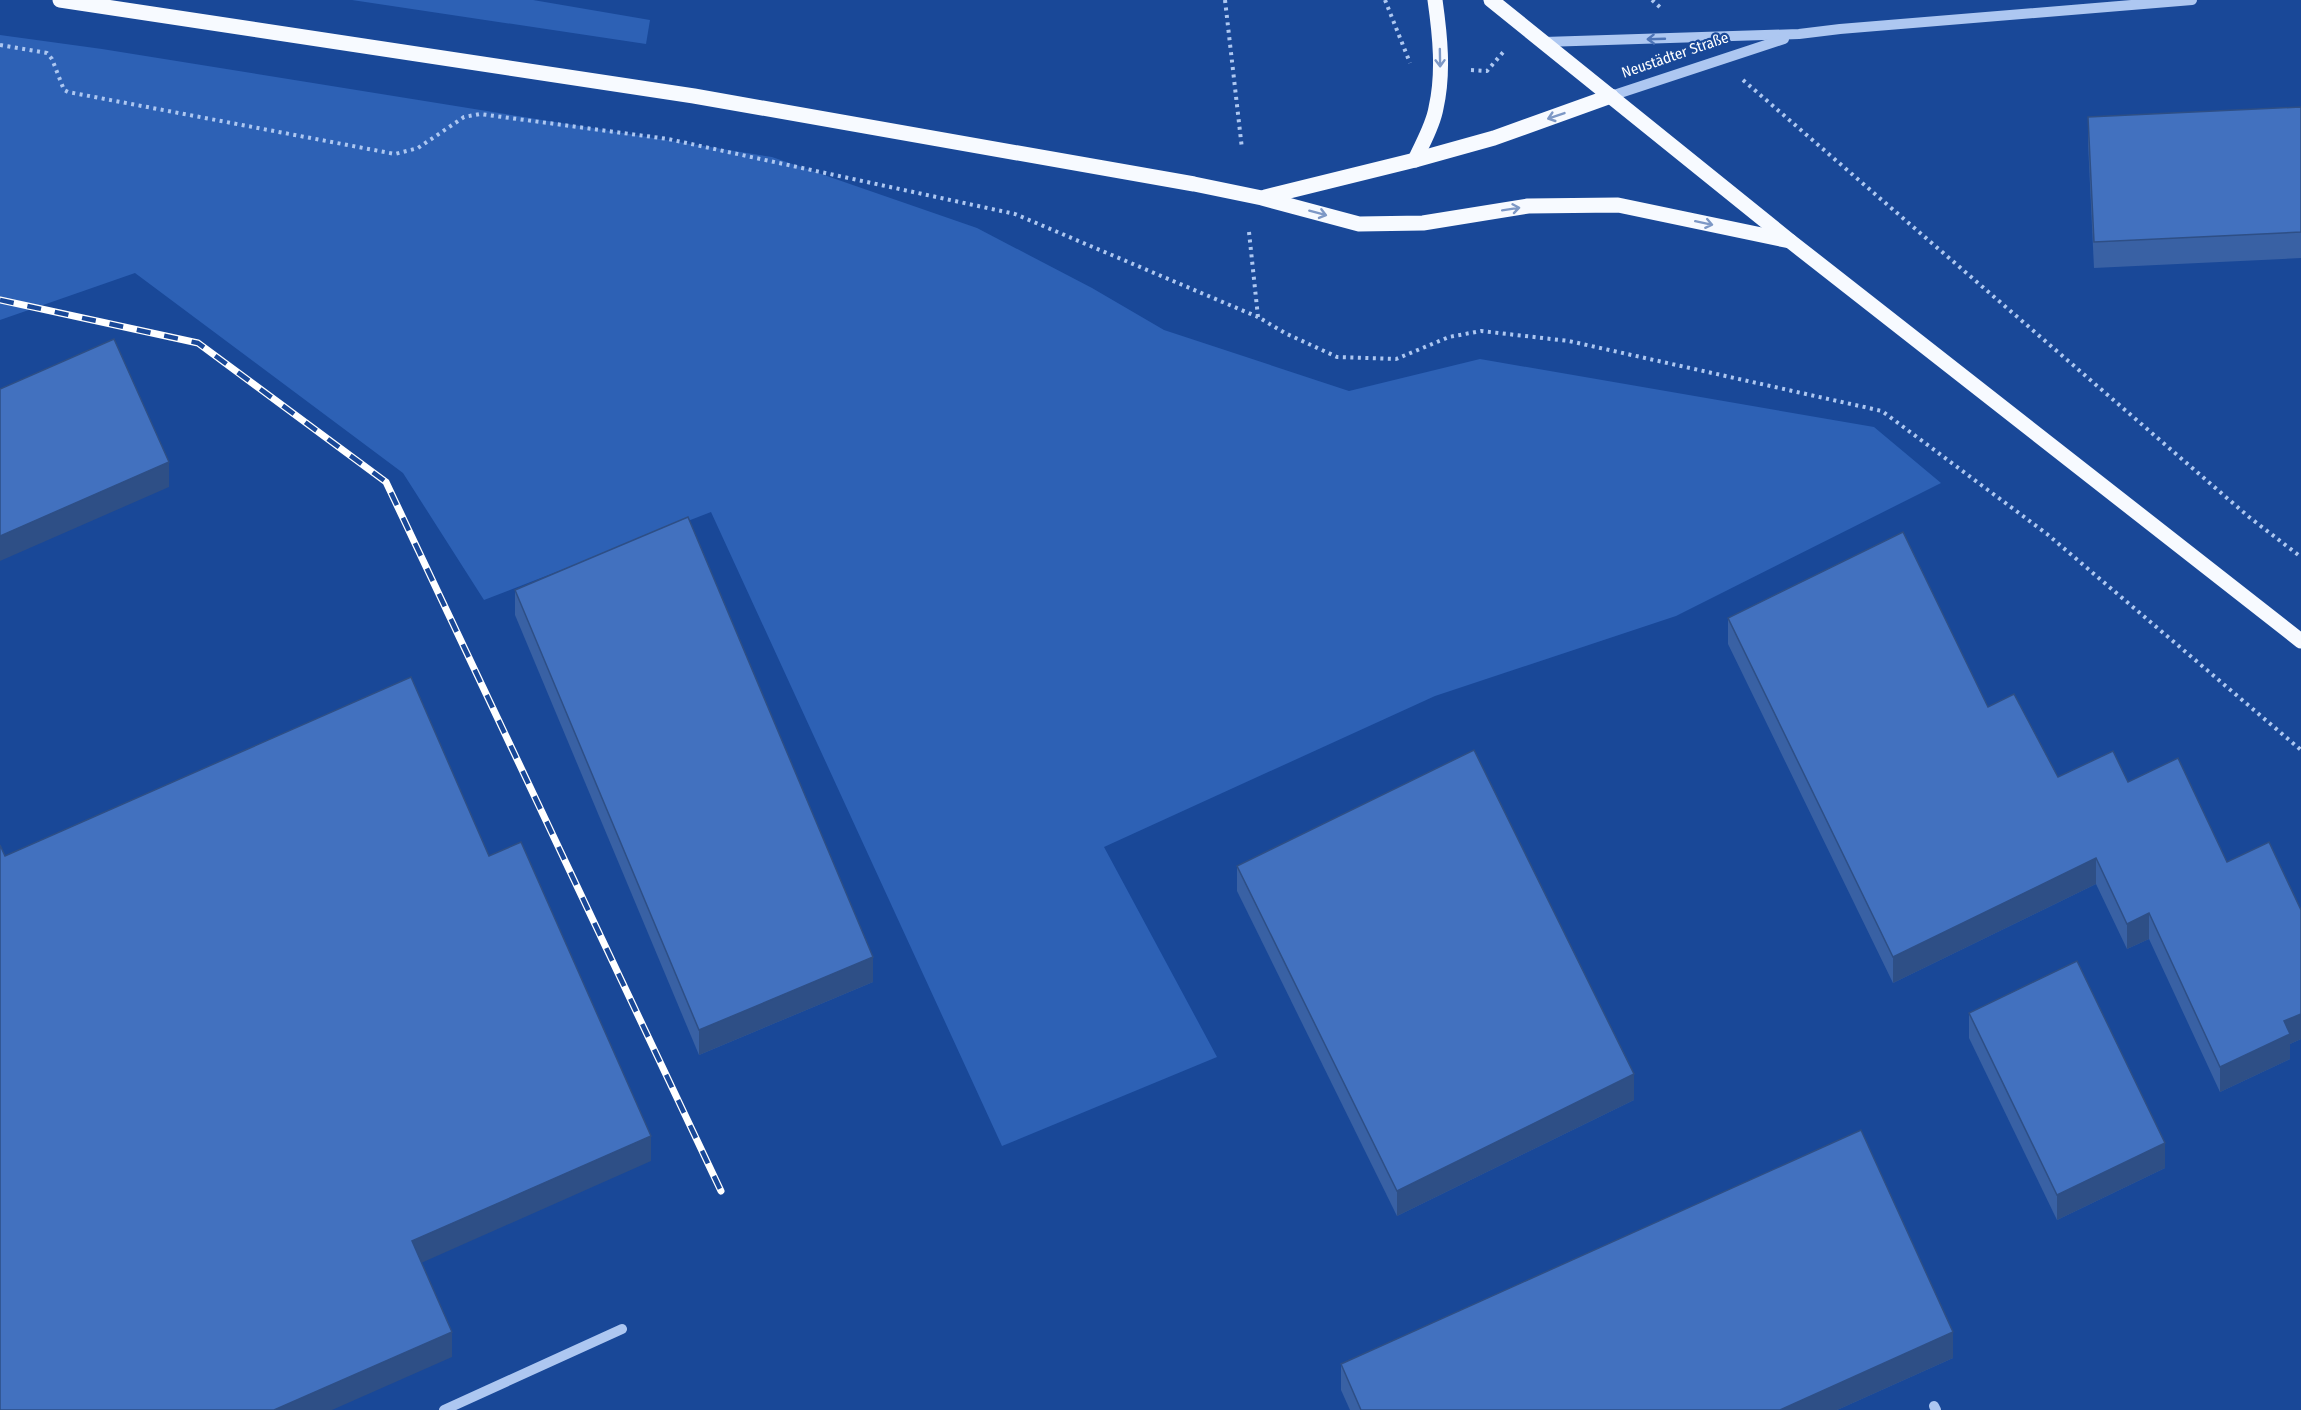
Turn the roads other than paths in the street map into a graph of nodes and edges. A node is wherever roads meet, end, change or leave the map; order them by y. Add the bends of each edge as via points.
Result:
1 (60, 0) edge
2 (1436, 0) edge
3 (1491, 0) edge
4 (2192, 0) edge
5 (1799, 34) junction
6 (1544, 42) junction
7 (1611, 96) junction
8 (1414, 160) junction
9 (1262, 198) junction
10 (1790, 241) junction
11 (2301, 641) edge
12 (622, 1329) dead end
13 (444, 1410) edge

1 - 9 main road via 694,96
2 -> 8 main road via 1440,68 1436,109
3 - 6 main road, Neustädter Straße
4 - 5 street, Neustädter Straße
5 -> 6 street, Neustädter Straße
5 - 7 street, Neustädter Straße
6 - 7 main road, Neustädter Straße
7 -> 8 main road via 1494,138
7 - 10 main road
8 - 9 main road
9 -> 10 main road via 1359,224 1424,223 1528,206 1618,205
10 - 11 main road
12 - 13 street

